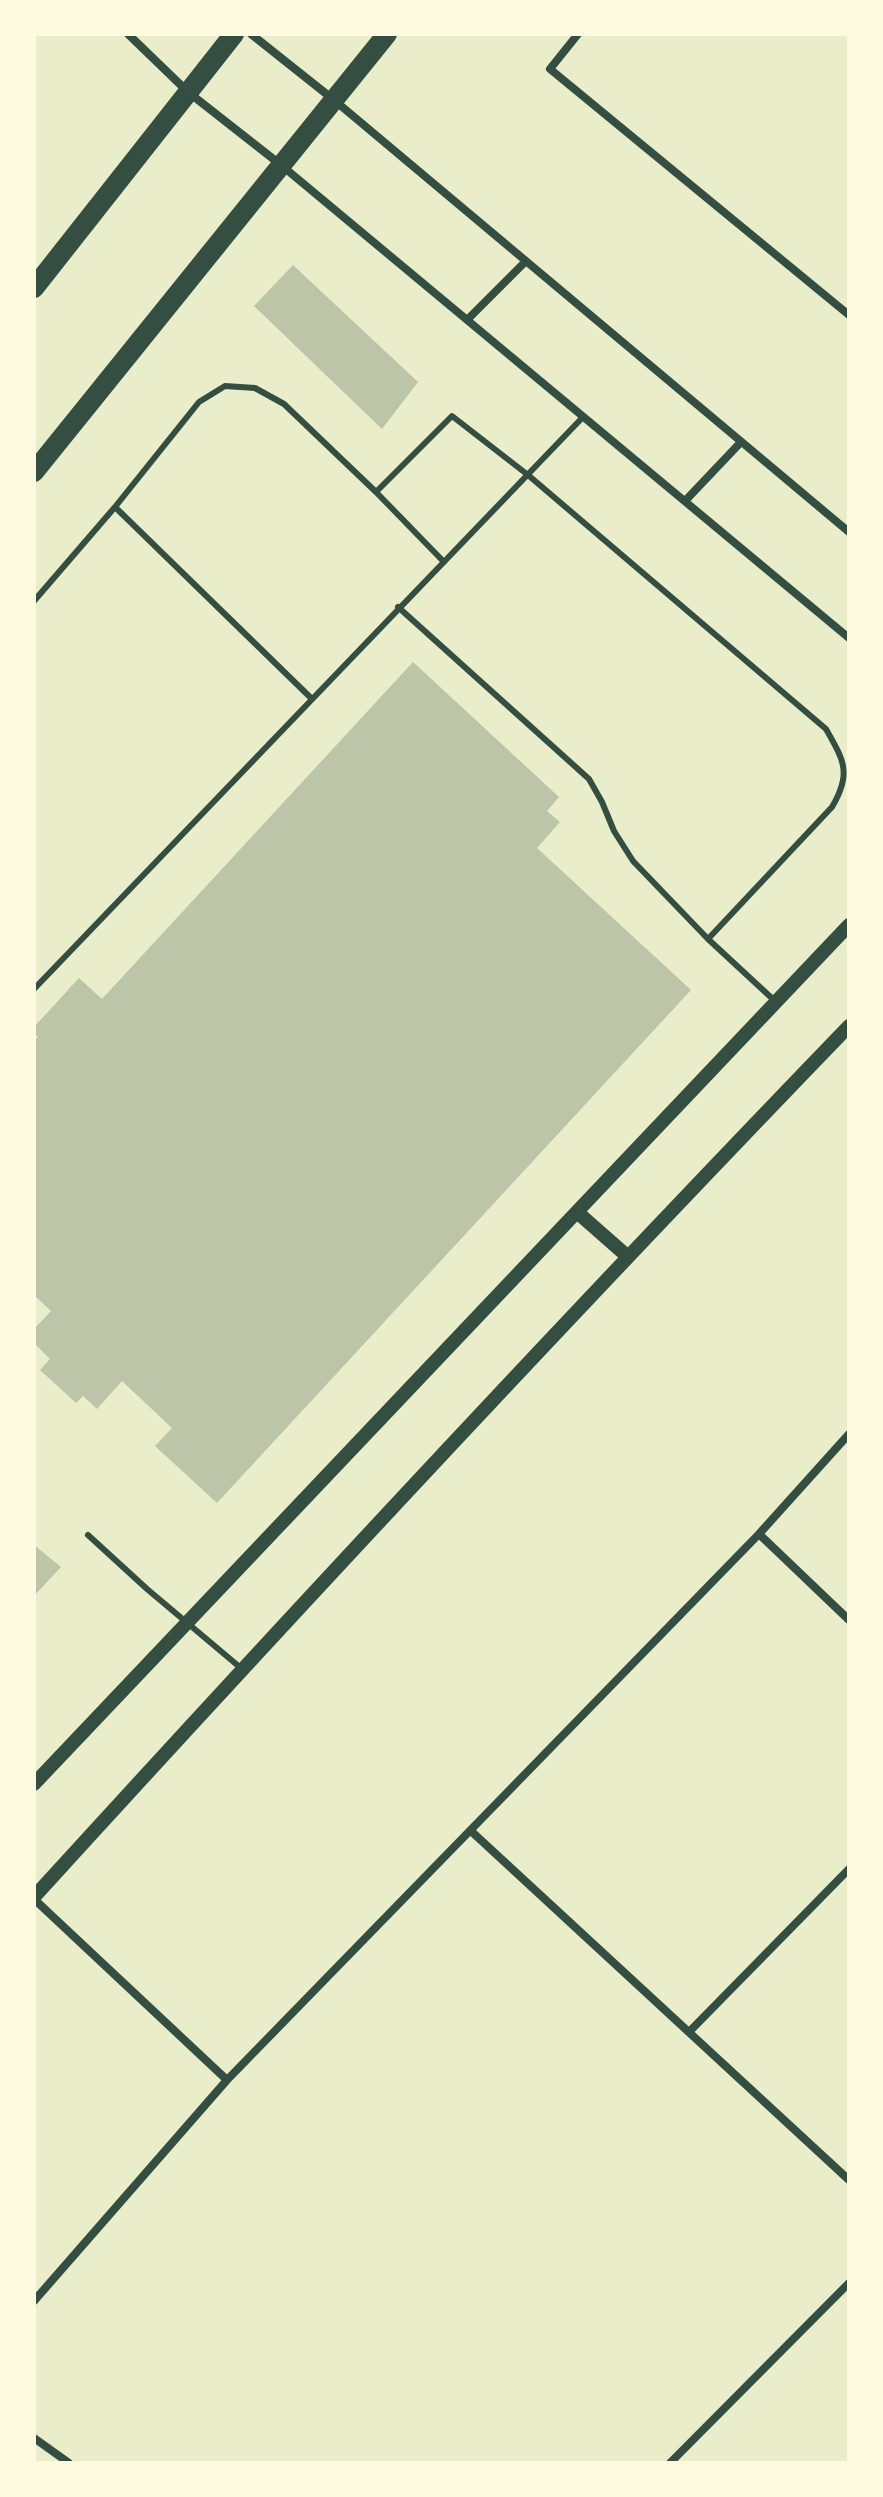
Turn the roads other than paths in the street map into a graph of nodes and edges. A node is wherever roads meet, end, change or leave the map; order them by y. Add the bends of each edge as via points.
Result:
1 (128, 34) edge
2 (234, 34) edge
3 (251, 34) edge
4 (387, 34) edge
5 (578, 34) edge
6 (188, 92) junction
7 (334, 100) junction
8 (281, 165) junction
9 (526, 261) junction
10 (34, 288) edge
11 (849, 315) edge
12 (467, 320) junction
13 (583, 417) junction
14 (741, 442) junction
15 (34, 472) edge
16 (528, 475) junction
17 (376, 492) junction
18 (685, 501) junction
19 (115, 507) junction
20 (849, 532) edge
21 (444, 562) junction
22 (34, 601) edge
23 (398, 607) junction
24 (849, 638) edge
25 (311, 698) junction
26 (849, 925) edge
27 (708, 939) junction
28 (34, 989) edge
29 (776, 1002) junction
30 (849, 1026) edge
31 (577, 1212) junction
32 (627, 1256) junction
33 (849, 1434) edge
34 (759, 1534) junction
35 (88, 1535) dead end
36 (849, 1620) edge
37 (188, 1623) junction
38 (242, 1669) junction
39 (34, 1784) edge
40 (471, 1831) junction
41 (849, 1869) edge
42 (34, 1898) edge
43 (689, 2032) junction
44 (227, 2080) junction
45 (849, 2180) edge
46 (849, 2283) edge
47 (34, 2301) edge
48 (34, 2438) edge
49 (69, 2463) edge
50 (670, 2463) edge

1 - 6 street
2 - 6 main road
3 - 7 street
4 - 7 main road
5 - 11 street via 550,69
6 - 8 street
6 - 10 main road
7 - 8 main road
7 - 9 street
8 - 12 street
8 - 15 main road
9 - 12 street
9 - 14 street
12 - 13 street
13 - 16 lane
13 - 18 street
14 - 18 street
14 - 20 street
16 - 17 lane via 452,416
16 - 21 lane
16 - 27 lane via 826,729 841,757 845,786 832,807
17 - 19 lane via 284,404 255,388 225,386 199,402
17 - 21 lane
18 - 24 street
19 - 22 lane
19 - 25 lane
21 - 23 lane
23 - 25 lane
23 - 27 lane via 589,779 633,861
25 - 28 lane
26 - 29 street
27 - 29 lane
29 - 31 street
30 - 32 street
31 - 32 street
31 - 37 street
32 - 38 street
33 - 34 street
34 - 36 street
34 - 40 street
35 - 37 lane
37 - 38 lane
37 - 39 street
38 - 42 street
40 - 43 street
40 - 44 street
41 - 43 street
42 - 44 street
43 - 45 street
44 - 47 street
46 - 50 street
48 - 49 street

